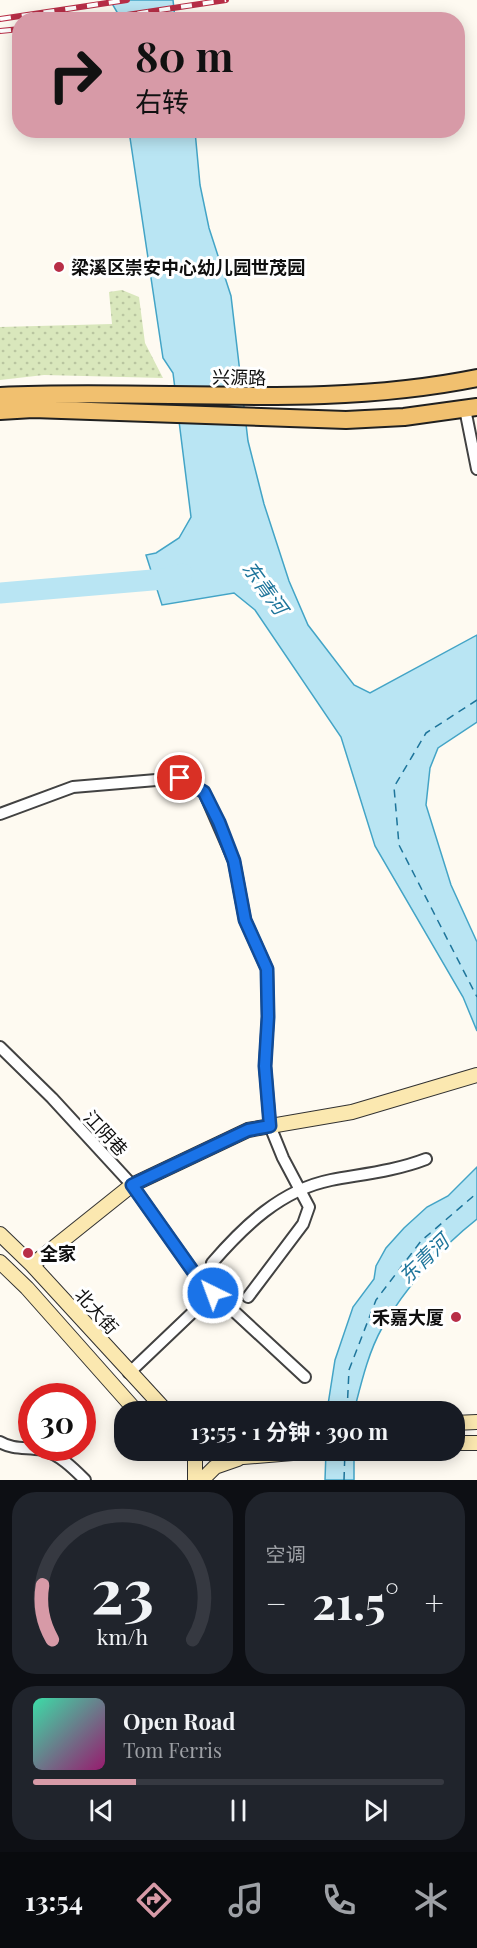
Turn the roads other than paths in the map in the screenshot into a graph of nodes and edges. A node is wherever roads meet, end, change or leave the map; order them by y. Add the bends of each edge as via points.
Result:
1 (477, 378) edge
2 (0, 396) edge
3 (471, 408) edge
4 (0, 411) edge
5 (477, 469) edge
6 (0, 814) edge
7 (0, 1047) edge
8 (477, 1075) edge
9 (270, 1126) junction
10 (426, 1159) dead end
11 (132, 1185) junction
12 (300, 1189) junction
13 (0, 1234) edge
14 (0, 1262) edge
15 (212, 1263) dead end
16 (32, 1265) junction
17 (213, 1293) junction
18 (248, 1297) dead end
19 (129, 1373) junction
20 (305, 1377) dead end
21 (126, 1401) edge
22 (156, 1401) edge
23 (0, 1442) edge
24 (194, 1461) edge
25 (232, 1461) edge
26 (85, 1480) edge
27 (195, 1480) edge
28 (202, 1480) edge

1 - 2 main road, 兴源路 via 343,395
3 - 4 main road via 346,420
3 - 5 street
6 - 9 street via 73,787 180,778 204,792 234,861 245,920 267,969 265,1066
7 - 11 street, 江阴巷
8 - 9 main road via 352,1112
9 - 11 main road via 248,1130
9 - 12 street
10 - 12 street
11 - 16 main road
11 - 17 street, 江阴巷 via 197,1277
12 - 15 street via 266,1209
12 - 18 street via 309,1207 303,1224
13 - 16 main road, 北大街
14 - 21 main road, 北大街
16 - 19 main road, 北大街
17 - 19 street
17 - 20 street, 江阴巷
19 - 22 main road, 北大街
23 - 26 street via 9,1448 44,1451 67,1463
24 - 27 main road
25 - 28 main road via 215,1467

